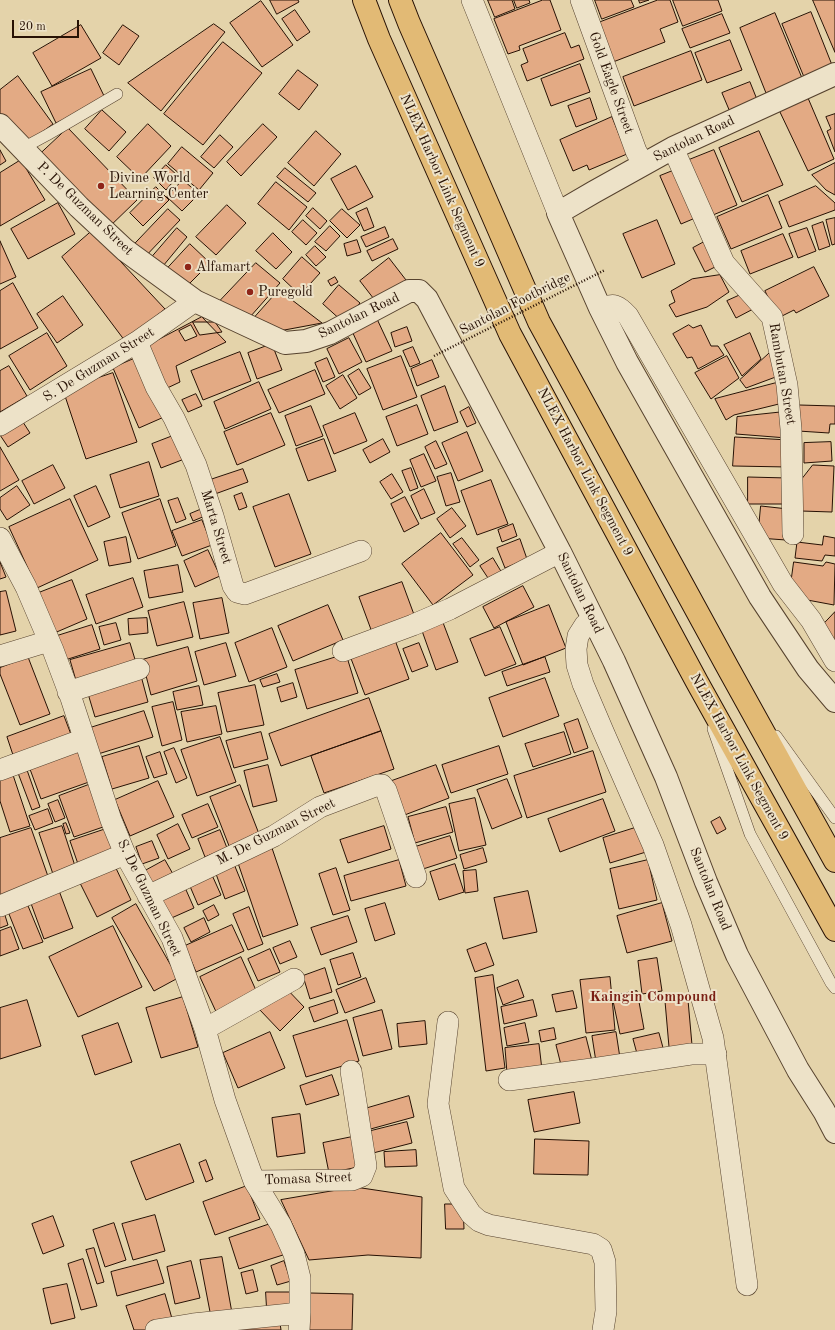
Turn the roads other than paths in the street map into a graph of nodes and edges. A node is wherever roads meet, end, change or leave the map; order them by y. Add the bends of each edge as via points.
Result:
1 (364, 0) edge
2 (400, 0) edge
3 (472, 0) edge
4 (581, 0) edge
5 (835, 74) edge
6 (117, 94) dead end
7 (0, 125) edge
8 (23, 148) junction
9 (673, 148) junction
10 (643, 164) junction
11 (558, 213) junction
12 (195, 301) junction
13 (600, 308) junction
14 (137, 342) junction
15 (0, 426) edge
16 (793, 534) dead end
17 (0, 538) edge
18 (361, 551) dead end
19 (560, 552) junction
20 (593, 619) junction
21 (49, 641) junction
22 (343, 650) dead end
23 (0, 656) edge
24 (835, 660) edge
25 (728, 668) junction
26 (139, 669) dead end
27 (697, 682) junction
28 (68, 692) junction
29 (835, 701) edge
30 (84, 738) junction
31 (0, 770) edge
32 (835, 818) edge
33 (125, 854) junction
34 (835, 860) edge
35 (416, 877) dead end
36 (148, 896) junction
37 (0, 906) edge
38 (835, 930) edge
39 (294, 979) dead end
40 (835, 988) edge
41 (448, 1022) dead end
42 (205, 1029) junction
43 (716, 1054) junction
44 (351, 1071) dead end
45 (509, 1080) dead end
46 (829, 1107) edge
47 (835, 1132) edge
48 (254, 1181) junction
49 (747, 1285) dead end
50 (299, 1322) edge
51 (156, 1330) edge
52 (604, 1330) edge

1 - 27 highway, NLEX Harbor Link Segment 9 via 510,334
2 - 25 highway via 539,322
3 - 11 street
4 - 10 street, Gold Eagle Street
5 - 9 street, Santolan Road
6 - 8 lane
7 - 8 street, P. De Guzman Street
8 - 12 street, P. De Guzman Street via 124,250
9 - 10 street, Santolan Road
9 - 16 street, Rambutan Street via 724,263 772,316 786,385 791,429
10 - 11 street, Santolan Road
11 - 13 street
12 - 14 street, S. De Guzman Street
12 - 19 street, Santolan Road via 285,343 306,341 330,333 409,291 418,291 427,299
13 - 24 street via 613,305 628,316 783,584 811,620
13 - 29 street via 627,362 760,597 808,669
14 - 15 street, S. De Guzman Street
14 - 18 street, Marta Street via 156,387 196,465 237,592 245,594
17 - 21 street, S. De Guzman Street via 26,587
19 - 20 street, Santolan Road
19 - 22 street via 450,609
20 - 43 street via 585,624 578,636 577,665 653,845 681,925
20 - 46 street, Santolan Road via 666,777 736,955 798,1070
21 - 23 street
21 - 28 street, S. De Guzman Street
25 - 32 lane
25 - 34 highway
26 - 28 street
27 - 38 highway, NLEX Harbor Link Segment 9
27 - 40 lane via 750,834
28 - 30 street, S. De Guzman Street
30 - 31 street
30 - 33 street, S. De Guzman Street
33 - 36 street, S. De Guzman Street
33 - 37 street
35 - 36 street, M. De Guzman Street via 386,790 382,785 378,785 320,807 274,836
36 - 42 street, S. De Guzman Street via 172,938
39 - 42 street
41 - 52 street via 438,1104 454,1188 471,1214 479,1221 593,1244 601,1249 605,1262
42 - 48 street, S. De Guzman Street via 225,1100
43 - 45 street via 690,1054
43 - 49 street
44 - 48 street, Tomasa Street via 366,1166 362,1176 352,1180
46 - 47 street, Santolan Road
48 - 50 street, S. De Guzman Street via 281,1225 294,1254 300,1278
50 - 51 street via 193,1324

